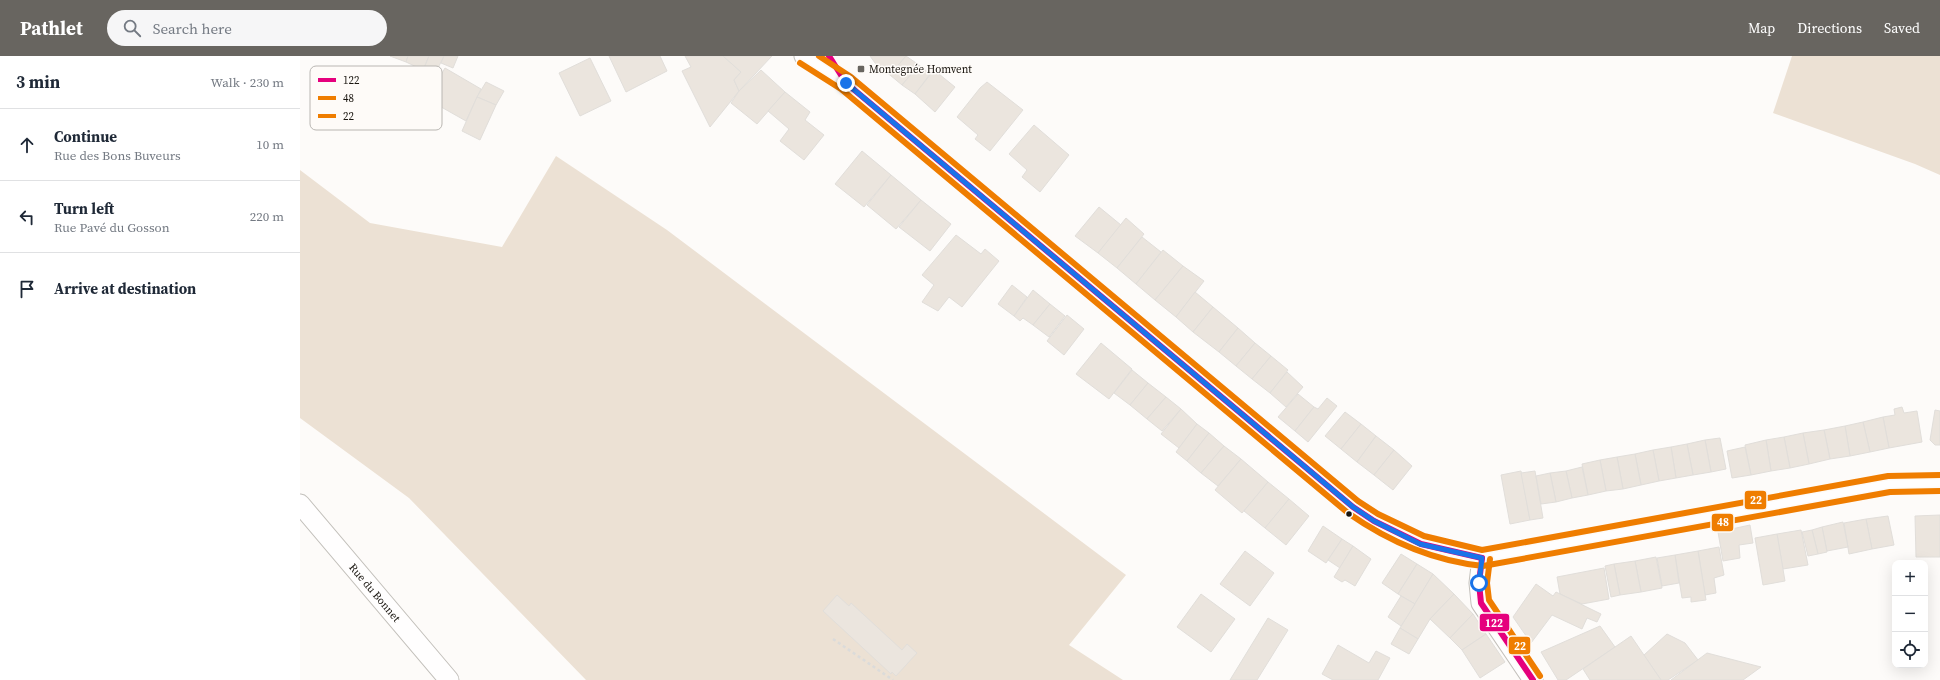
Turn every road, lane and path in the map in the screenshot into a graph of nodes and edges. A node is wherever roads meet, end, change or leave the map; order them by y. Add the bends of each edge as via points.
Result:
1 (804, 56) edge
2 (829, 56) edge
3 (846, 83) junction
4 (1940, 483) edge
5 (300, 504) edge
6 (1482, 558) junction
7 (833, 639) dead end
8 (449, 680) edge
9 (893, 680) edge
10 (1532, 680) edge

1 - 3 street
2 - 3 street
3 - 6 street via 1353,507 1374,521 1420,544
4 - 6 street via 1889,484
5 - 8 street, Rue du Bonnet
6 - 10 street via 1479,583 1481,602
7 - 9 path

